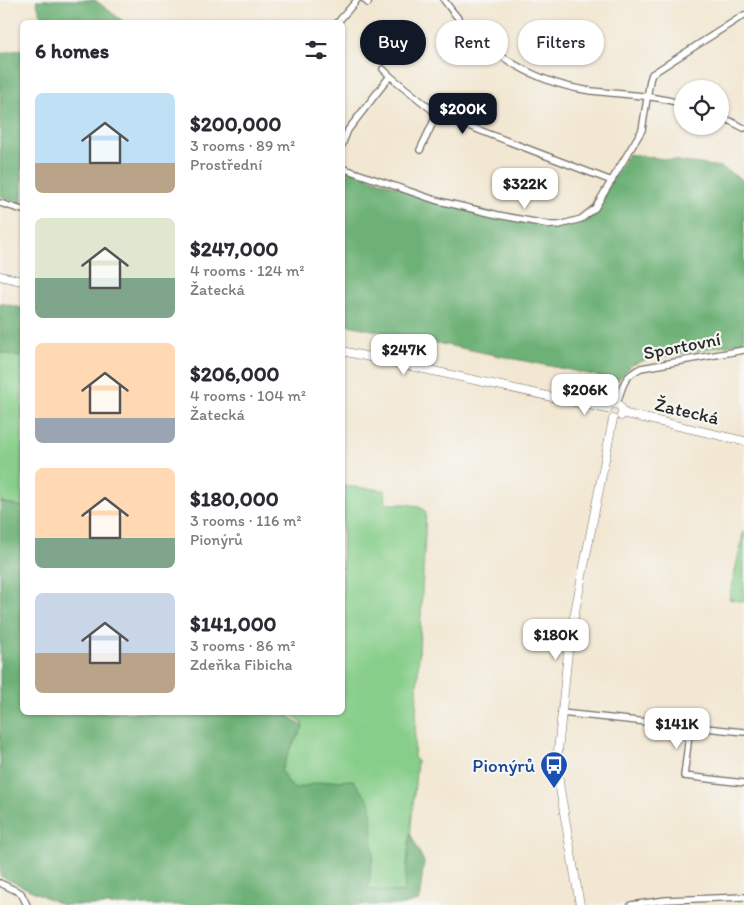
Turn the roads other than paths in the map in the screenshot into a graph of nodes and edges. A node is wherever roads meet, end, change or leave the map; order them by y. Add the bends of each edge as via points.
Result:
1 (356, 0) edge
2 (444, 0) edge
3 (744, 15) edge
4 (340, 20) edge
5 (383, 69) dead end
6 (390, 76) junction
7 (648, 96) junction
8 (674, 102) edge
9 (437, 114) junction
10 (729, 120) edge
11 (744, 128) edge
12 (345, 138) edge
13 (420, 150) dead end
14 (345, 169) edge
15 (612, 181) junction
16 (0, 203) edge
17 (20, 209) edge
18 (0, 276) edge
19 (20, 281) edge
20 (744, 350) edge
21 (345, 352) edge
22 (617, 404) junction
23 (607, 409) junction
24 (622, 413) junction
25 (613, 419) junction
26 (744, 441) edge
27 (561, 713) junction
28 (690, 727) junction
29 (744, 732) edge
30 (744, 783) edge
31 (0, 883) edge
32 (744, 897) edge
33 (28, 905) edge
34 (580, 905) edge
35 (631, 905) edge

1 - 4 street
2 - 7 street via 470,32 509,62 554,82 582,89
3 - 7 street via 652,74
5 - 6 street
6 - 9 street
6 - 12 street
7 - 8 street
7 - 15 street via 642,130
9 - 13 street
9 - 15 street
10 - 11 street
14 - 15 street via 435,200 551,225 581,219 595,208
16 - 17 street
18 - 19 street
20 - 22 street, Sportovní via 641,368 624,380
21 - 23 street
22 - 23 street
22 - 24 street via 621,406
23 - 25 street
24 - 25 street
24 - 26 street, Žatecká
25 - 27 street via 569,642
27 - 28 street
27 - 34 street via 557,761
28 - 29 street
28 - 30 street via 684,776
31 - 33 street via 21,893
32 - 35 street via 666,900

